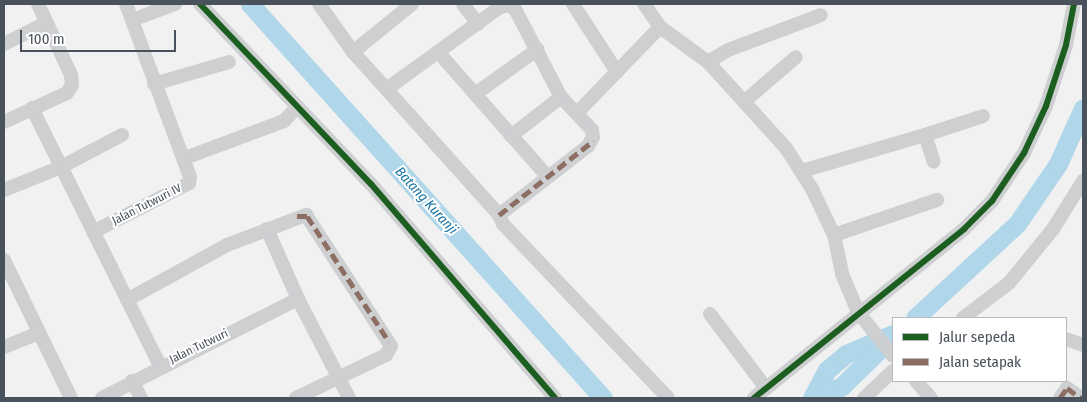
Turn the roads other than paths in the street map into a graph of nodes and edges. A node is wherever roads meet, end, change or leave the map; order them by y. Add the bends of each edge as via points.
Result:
1 (38, 4) edge
2 (126, 4) edge
3 (175, 4) edge
4 (200, 4) edge
5 (320, 4) edge
6 (412, 4) edge
7 (463, 4) edge
8 (573, 4) edge
9 (644, 4) edge
10 (1074, 4) edge
11 (821, 15) dead end
12 (132, 20) junction
13 (46, 23) junction
14 (478, 24) junction
15 (660, 28) junction
16 (4, 44) edge
17 (538, 48) junction
18 (353, 52) junction
19 (439, 53) junction
20 (796, 57) dead end
21 (229, 62) dead end
22 (708, 62) junction
23 (617, 72) junction
24 (154, 84) junction
25 (388, 88) junction
26 (475, 94) junction
27 (561, 97) junction
28 (745, 101) junction
29 (297, 107) junction
30 (32, 108) junction
31 (577, 113) junction
32 (983, 116) dead end
33 (4, 122) edge
34 (122, 135) dead end
35 (925, 135) junction
36 (511, 136) junction
37 (934, 162) dead end
38 (188, 164) junction
39 (61, 167) junction
40 (802, 171) junction
41 (546, 175) junction
42 (1083, 181) edge
43 (4, 190) edge
44 (937, 200) dead end
45 (499, 215) junction
46 (267, 229) junction
47 (93, 232) junction
48 (834, 235) junction
49 (4, 260) edge
50 (298, 299) junction
51 (127, 300) junction
52 (710, 314) dead end
53 (973, 316) edge
54 (861, 317) junction
55 (38, 333) junction
56 (1067, 339) edge
57 (1083, 345) edge
58 (4, 347) edge
59 (892, 355) edge
60 (160, 366) junction
61 (892, 372) edge
62 (338, 377) junction
63 (132, 381) junction
64 (917, 382) edge
65 (766, 388) junction
66 (71, 398) edge
67 (102, 398) edge
68 (141, 398) edge
69 (296, 398) edge
70 (349, 398) edge
71 (555, 398) edge
72 (668, 398) edge
73 (754, 398) edge
74 (864, 398) edge
75 (931, 398) edge
76 (1060, 398) edge
77 (1081, 398) edge

1 - 13 street
2 - 12 street
3 - 12 street
4 - 29 street
5 - 18 street
6 - 18 street
7 - 14 street
8 - 23 street
9 - 15 street
10 - 54 street via 1066,44 1046,106 1024,153 992,201
11 - 22 street via 728,50
12 - 24 street
13 - 16 street
13 - 30 street via 71,76 72,85 67,93
14 - 17 street via 500,7 509,5
14 - 19 street
15 - 22 street via 680,39
15 - 23 street
17 - 26 street
17 - 27 street
18 - 25 street
19 - 25 street
19 - 26 street
20 - 28 street
21 - 24 street
22 - 28 street
23 - 31 street
24 - 38 street
25 - 45 street
26 - 36 street
27 - 31 street
27 - 36 street
28 - 40 street
29 - 38 street via 284,121
29 - 71 street via 418,238
30 - 33 street
30 - 39 street
31 - 41 street via 592,130 593,141
32 - 35 street
34 - 39 street
35 - 37 street
35 - 40 street
36 - 41 street
38 - 47 street, Jalan Tutwuri IV via 189,183
39 - 43 street
39 - 47 street
40 - 48 street
41 - 45 street
42 - 53 street via 1053,229 1009,283
44 - 48 street
45 - 72 street via 503,224 549,275
46 - 50 street
46 - 51 street via 227,245
46 - 62 street via 302,214 307,216 390,344 386,355
47 - 51 street
48 - 54 street via 842,274
49 - 55 street
50 - 60 street, Jalan Tutwuri
50 - 62 street
51 - 60 street
52 - 65 street
54 - 59 street
54 - 65 street
55 - 58 street
55 - 66 street
56 - 57 street
60 - 63 street, Jalan Tutwuri
61 - 74 street
62 - 69 street
62 - 70 street
63 - 67 street, Jalan Tutwuri
63 - 68 street
64 - 75 street
65 - 73 street
76 - 77 street via 1067,388

